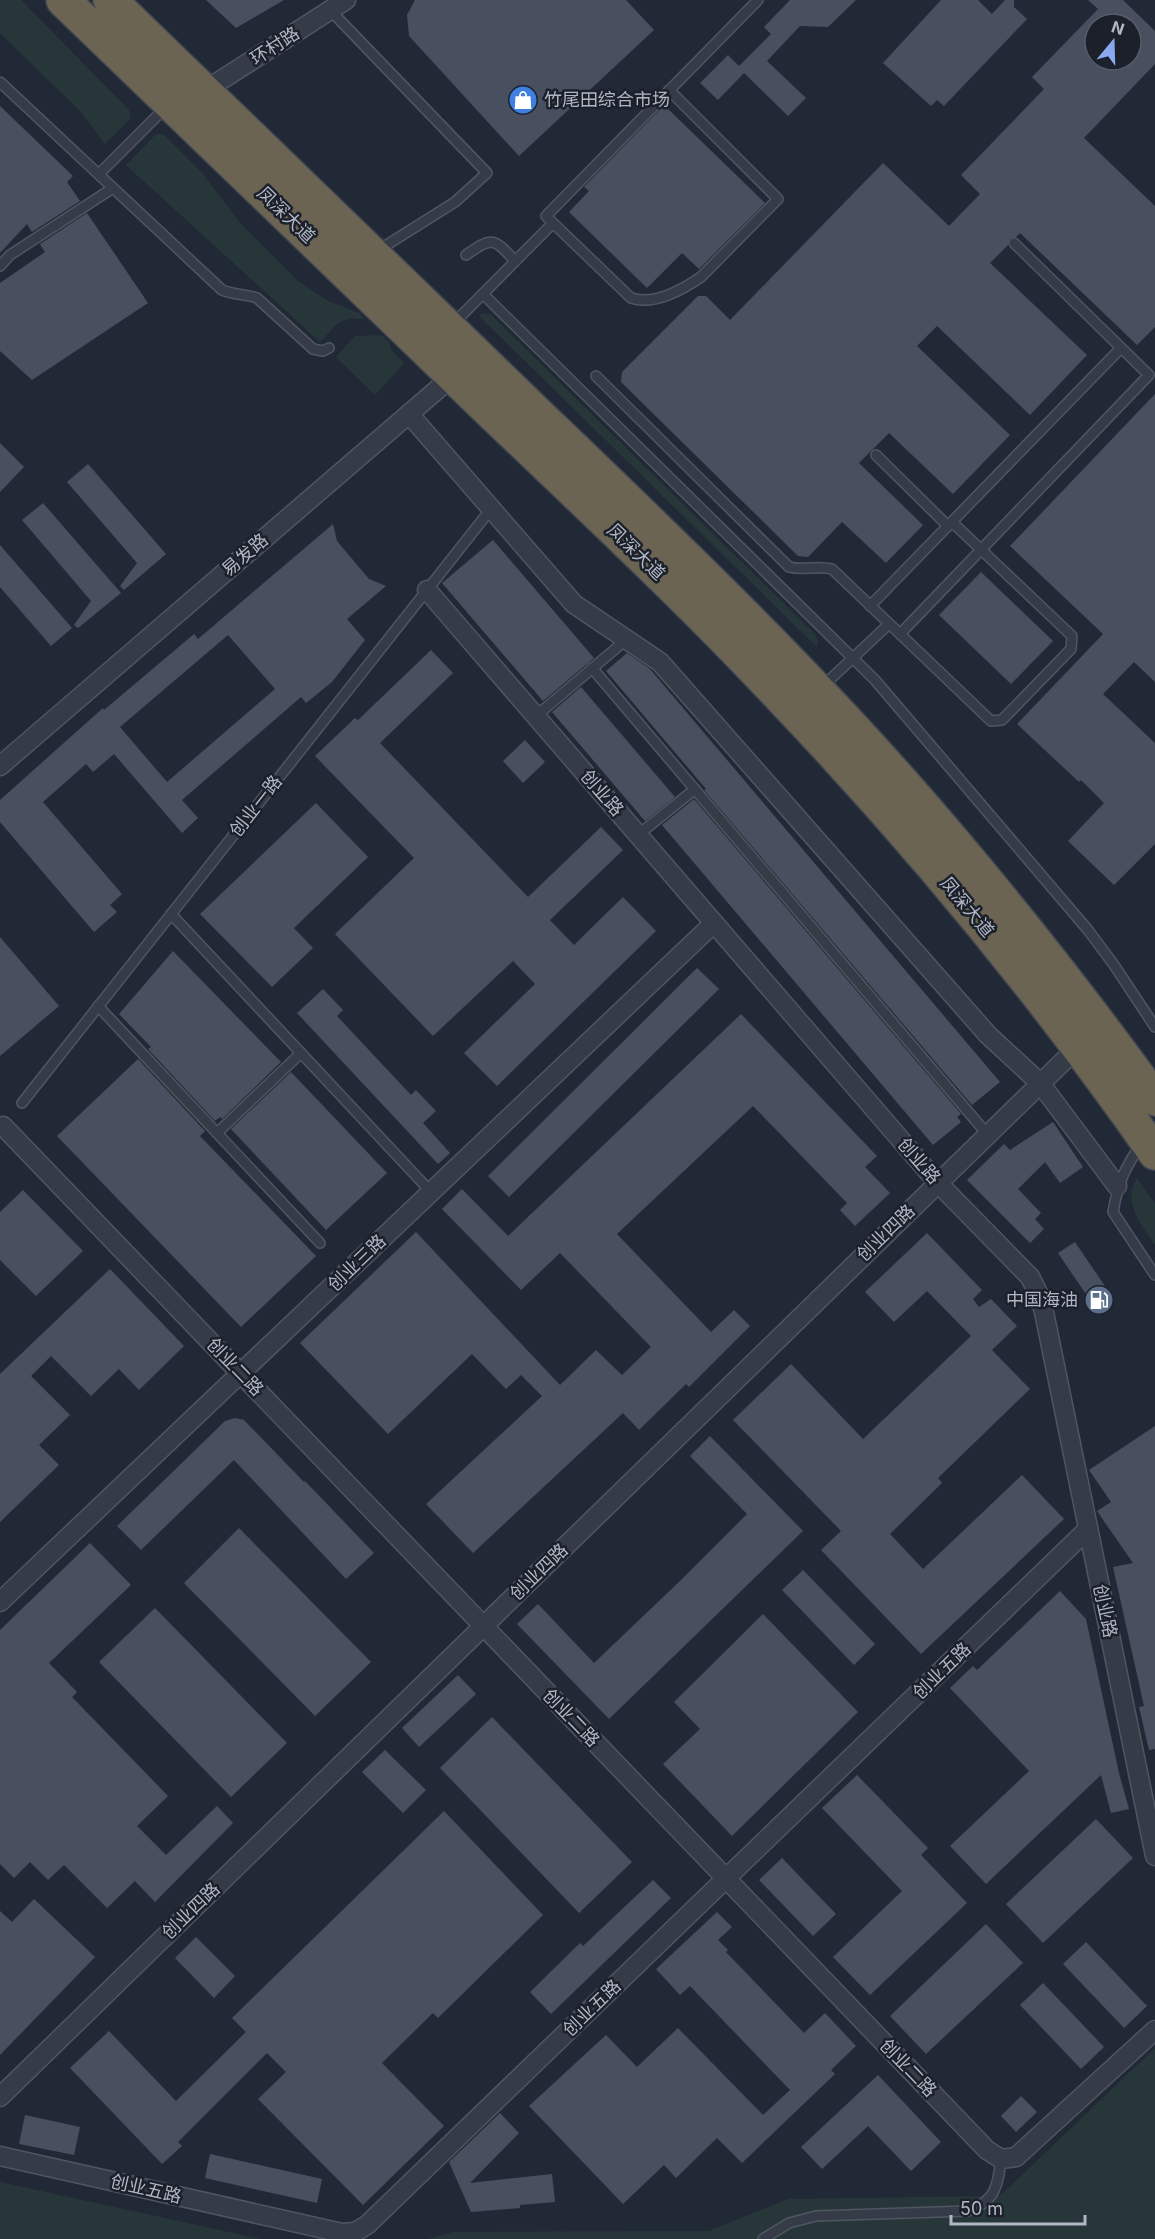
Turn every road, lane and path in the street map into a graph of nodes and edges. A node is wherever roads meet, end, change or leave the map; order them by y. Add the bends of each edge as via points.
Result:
1 (63, 0) edge
2 (110, 0) edge
3 (346, 0) edge
4 (758, 0) edge
5 (330, 10) junction
6 (0, 82) edge
7 (669, 90) junction
8 (204, 91) junction
9 (170, 103) junction
10 (99, 174) junction
11 (113, 188) junction
12 (553, 222) junction
13 (1014, 243) dead end
14 (373, 254) junction
15 (466, 255) dead end
16 (515, 261) junction
17 (0, 266) edge
18 (483, 294) junction
19 (449, 327) junction
20 (329, 348) dead end
21 (1120, 348) junction
22 (453, 376) junction
23 (596, 376) dead end
24 (409, 414) junction
25 (876, 455) dead end
26 (491, 509) junction
27 (950, 524) junction
28 (981, 550) junction
29 (427, 590) junction
30 (870, 606) junction
31 (889, 624) junction
32 (900, 634) junction
33 (627, 639) junction
34 (852, 658) junction
35 (592, 668) junction
36 (817, 690) junction
37 (536, 716) junction
38 (0, 766) edge
39 (695, 789) junction
40 (638, 835) junction
41 (171, 914) junction
42 (714, 923) junction
43 (98, 1006) junction
44 (1155, 1027) edge
45 (1078, 1047) junction
46 (301, 1053) junction
47 (1040, 1083) junction
48 (1155, 1099) edge
49 (22, 1103) dead end
50 (2, 1128) edge
51 (217, 1133) junction
52 (987, 1134) junction
53 (1150, 1146) edge
54 (938, 1183) junction
55 (1118, 1186) junction
56 (431, 1192) junction
57 (320, 1243) dead end
58 (1155, 1275) edge
59 (241, 1374) junction
60 (1088, 1529) junction
61 (0, 1602) edge
62 (483, 1626) junction
63 (1155, 1856) edge
64 (726, 1879) junction
65 (1155, 2030) edge
66 (0, 2097) edge
67 (0, 2156) edge
68 (1001, 2159) junction
69 (762, 2239) edge

1 - 9 highway, 凤深大道
2 - 8 highway, 凤深大道
3 - 5 street, 环村路
4 - 7 lane
5 - 8 street, 环村路
5 - 14 lane via 487,173 455,202
6 - 10 lane
7 - 12 lane via 546,216
7 - 12 lane via 778,199 701,277 652,301 631,298
8 - 14 highway, 凤深大道
9 - 10 lane
9 - 22 highway, 凤深大道
10 - 11 lane
11 - 17 lane via 10,255
11 - 20 lane via 222,290 257,298 313,349
12 - 16 lane
13 - 21 lane
14 - 19 highway, 凤深大道
15 - 16 lane via 493,241
16 - 18 lane
18 - 19 lane
18 - 34 lane
19 - 22 street
19 - 36 highway, 凤深大道
21 - 27 lane
21 - 28 lane via 1149,375
22 - 24 street, 易发路
22 - 45 highway, 凤深大道 via 786,702 921,852
23 - 30 lane via 789,567 832,568
24 - 26 street
24 - 38 street, 易发路
25 - 27 lane
26 - 29 lane, 创业一路
26 - 33 street via 574,604
27 - 28 lane
27 - 30 lane
28 - 32 lane
28 - 32 lane via 1072,636 1071,649 1002,720 991,721
29 - 37 street, 创业路
29 - 41 lane, 创业一路
30 - 31 lane
31 - 32 lane
31 - 34 lane
33 - 35 lane
33 - 47 street via 660,662 988,1035
34 - 36 lane
34 - 44 lane via 1088,930
35 - 37 lane
35 - 39 lane
36 - 48 highway, 凤深大道 via 989,883
37 - 40 street, 创业路
39 - 40 lane
39 - 52 lane
40 - 42 street, 创业路
41 - 43 lane, 创业一路
41 - 46 lane
42 - 54 street, 创业路
42 - 56 street, 创业三路
43 - 49 lane, 创业一路
43 - 51 lane
45 - 47 street, 创业四路
45 - 53 highway, 凤深大道
46 - 51 lane
46 - 56 lane
47 - 52 street, 创业四路
47 - 55 street
50 - 59 street, 创业二路
51 - 57 lane
52 - 54 street, 创业四路
53 - 55 lane via 1131,1158
54 - 60 street, 创业路 via 1030,1277 1040,1295
54 - 62 street, 创业四路
55 - 58 lane via 1113,1212
56 - 59 street, 创业三路
59 - 61 street, 创业三路
59 - 62 street, 创业二路
60 - 63 street, 创业路
60 - 64 street, 创业五路
62 - 64 street, 创业二路
62 - 66 street, 创业四路
64 - 67 street, 创业五路 via 356,2232 342,2233
64 - 68 street, 创业二路 via 987,2150
65 - 68 street via 1016,2157
68 - 69 lane via 993,2194 968,2211 816,2216 789,2223

